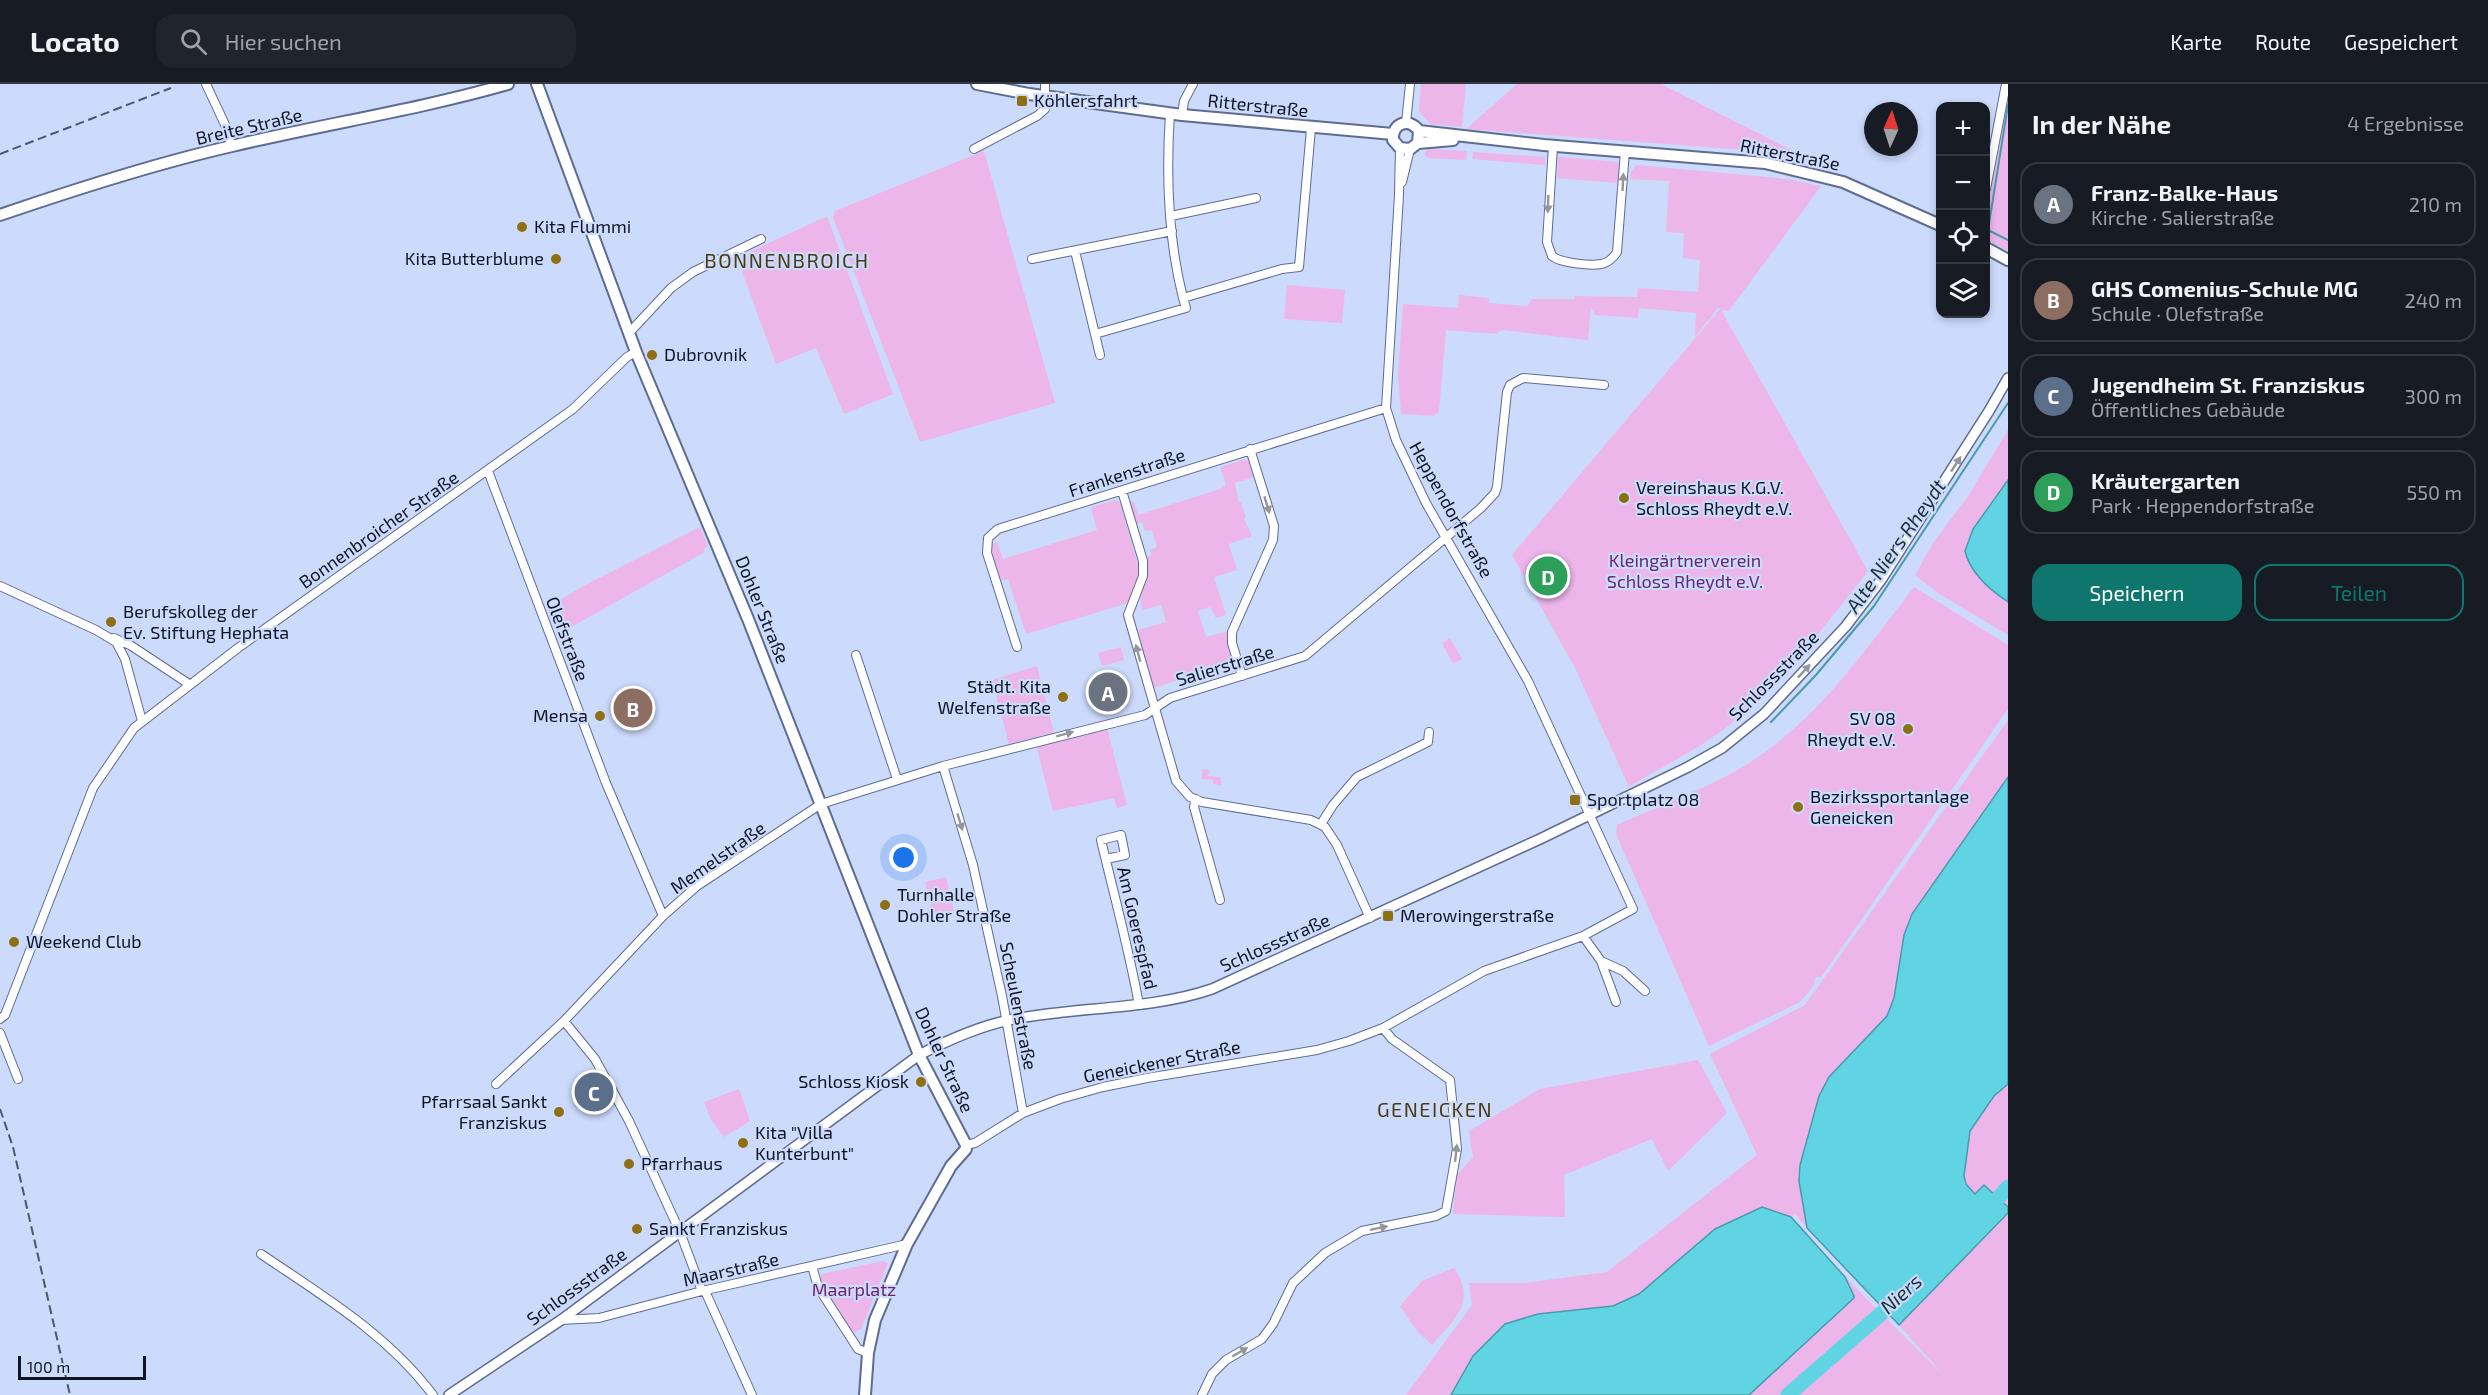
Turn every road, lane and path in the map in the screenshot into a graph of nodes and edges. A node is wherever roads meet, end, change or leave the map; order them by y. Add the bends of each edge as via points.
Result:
1 (206, 84) edge
2 (508, 84) edge
3 (537, 84) edge
4 (977, 84) edge
5 (1045, 84) edge
6 (1193, 84) edge
7 (1410, 84) edge
8 (2006, 84) edge
9 (1047, 96) junction
10 (1170, 113) junction
11 (1182, 115) junction
12 (1406, 123) junction
13 (1311, 128) junction
14 (1419, 131) junction
15 (1393, 134) junction
16 (1471, 138) junction
17 (231, 146) junction
18 (1552, 146) junction
19 (1409, 147) junction
20 (974, 149) dead end
21 (1625, 151) junction
22 (1990, 168) edge
23 (1256, 198) dead end
24 (0, 215) edge
25 (1172, 216) junction
26 (1936, 223) edge
27 (1172, 231) junction
28 (761, 239) dead end
29 (1990, 250) edge
30 (1075, 251) junction
31 (1032, 259) dead end
32 (2008, 260) edge
33 (1184, 298) junction
34 (629, 333) junction
35 (1095, 334) junction
36 (636, 352) junction
37 (1100, 355) dead end
38 (2008, 378) edge
39 (1604, 385) dead end
40 (1386, 408) junction
41 (1250, 449) junction
42 (488, 471) junction
43 (1122, 491) junction
44 (1447, 537) junction
45 (0, 586) edge
46 (107, 636) junction
47 (1017, 646) dead end
48 (856, 655) dead end
49 (1242, 676) junction
50 (189, 684) junction
51 (1154, 709) junction
52 (142, 721) junction
53 (1429, 732) dead end
54 (943, 766) junction
55 (897, 779) junction
56 (1196, 799) junction
57 (821, 804) junction
58 (1591, 814) junction
59 (1321, 824) junction
60 (1106, 859) dead end
61 (1220, 900) dead end
62 (663, 916) junction
63 (1370, 918) junction
64 (1583, 936) junction
65 (1601, 961) junction
66 (1645, 991) dead end
67 (1616, 1002) dead end
68 (1139, 1005) junction
69 (0, 1018) edge
70 (564, 1021) junction
71 (1006, 1021) junction
72 (1383, 1028) junction
73 (0, 1033) edge
74 (919, 1055) junction
75 (18, 1080) dead end
76 (496, 1084) dead end
77 (1023, 1113) junction
78 (966, 1144) junction
79 (680, 1232) junction
80 (907, 1244) junction
81 (261, 1254) dead end
82 (812, 1266) junction
83 (704, 1291) junction
84 (561, 1320) junction
85 (868, 1353) junction
86 (462, 1392) edge
87 (433, 1395) edge
88 (449, 1395) edge
89 (752, 1395) edge
90 (865, 1395) edge
91 (1202, 1395) edge

1 - 17 street
2 - 17 main road, Breite Straße via 415,109
3 - 34 main road, Dohler Straße
4 - 9 main road, Ritterstraße
5 - 9 street
6 - 11 street via 1184,100
7 - 12 street
8 - 22 street
9 - 10 main road, Ritterstraße
9 - 20 street via 1045,109 1036,116
10 - 11 main road, Ritterstraße
10 - 25 street
11 - 13 main road, Ritterstraße
12 - 14 main road, Ritterstraße
12 - 15 main road via 1397,126
13 - 15 main road, Ritterstraße
13 - 33 street via 1299,267 1282,268
14 - 16 main road, Ritterstraße
14 - 19 main road
15 - 19 main road via 1393,140
16 - 18 main road, Ritterstraße
16 - 19 main road, Ritterstraße
17 - 24 main road, Breite Straße via 86,186
18 - 21 main road, Ritterstraße
18 -> 21 street via 1547,242 1552,256 1562,261 1602,264 1617,252
19 - 40 street, Heppendorfstraße via 1399,195
21 - 26 main road, Ritterstraße via 1792,168 1860,188
23 - 25 street
25 - 27 street
27 - 30 street
27 - 33 street via 1175,265
28 - 34 street via 693,272 671,288
29 - 32 main road
30 - 31 street
30 - 35 street
33 - 35 street via 1186,308
34 - 36 main road, Dohler Straße
35 - 37 street
36 - 42 street, Bonnenbroicher Straße via 573,409
36 - 57 main road, Dohler Straße
58 -> 38 street, Schlossstraße via 1705,758 1764,714 1846,626 1881,580
39 - 44 street, Salierstraße via 1523,378 1510,385 1495,493
40 - 41 street, Frankenstraße
40 - 44 street, Heppendorfstraße via 1395,440
41 - 43 street, Frankenstraße
41 -> 49 street via 1274,526 1273,540 1233,632 1232,644
42 - 50 street, Bonnenbroicher Straße
42 - 62 street, Olefstraße via 606,783
43 - 47 street, Frankenstraße via 998,529 988,538 987,553
51 -> 43 street via 1128,615 1143,576 1143,561
44 - 49 street, Salierstraße via 1305,656
44 - 58 street, Heppendorfstraße via 1528,681
45 - 46 street
46 - 50 street via 130,645
46 - 52 street via 116,642 125,659
48 - 55 street
49 - 51 street, Salierstraße via 1170,698
50 - 52 street, Bonnenbroicher Straße
54 -> 51 street, Salierstraße via 1145,715
51 - 56 street via 1173,774 1185,792
52 - 69 street, Bonnenbroicher Straße via 93,788 5,1015
53 - 59 street via 1428,742 1357,777
54 - 55 street, Memelstraße
54 -> 71 street, Scheulenstraße via 973,866
55 - 57 street, Memelstraße
56 - 59 street
56 - 61 street via 1194,807
57 - 62 street, Memelstraße via 697,886
57 - 74 main road, Dohler Straße
58 - 63 street, Schlossstraße
58 - 64 street, Geneickener Straße via 1633,909
59 - 63 street via 1332,835
60 - 68 street, Am Goerespfad
62 - 70 street, Memelstraße
63 - 68 street, Schlossstraße via 1212,989
64 - 65 street
64 - 72 street, Geneickener Straße via 1484,971
65 - 66 street via 1623,971
65 - 67 street
68 - 71 street, Schlossstraße
70 - 76 street, Memelstraße
70 - 79 street via 609,1082
71 - 74 street, Schlossstraße
71 - 77 street, Scheulenstraße
72 - 77 street, Geneickener Straße via 1317,1050 1103,1087
91 -> 72 street via 1212,1374 1226,1360 1262,1339 1274,1324 1293,1283 1325,1253 1362,1231 1436,1216 1446,1210 1457,1149 1450,1080 1392,1039
73 - 75 street
74 - 78 main road, Dohler Straße
74 - 79 street, Schlossstraße
77 - 78 street, Geneickener Straße via 975,1143
78 - 80 main road
79 - 83 street
79 - 84 street, Schlossstraße
80 - 82 street, Maarstraße
80 - 85 main road via 875,1320
81 - 87 street via 373,1331
82 - 83 street, Maarstraße
82 - 85 street via 818,1287 858,1349
83 - 84 street, Maarstraße via 599,1318
83 - 89 street
84 - 86 street, Schlossstraße
85 - 90 main road
86 - 88 street, Schlossstraße

